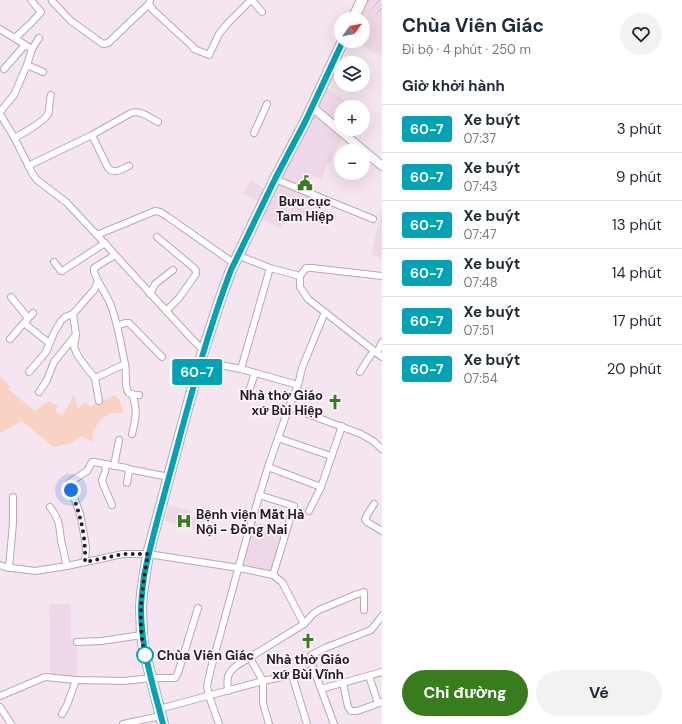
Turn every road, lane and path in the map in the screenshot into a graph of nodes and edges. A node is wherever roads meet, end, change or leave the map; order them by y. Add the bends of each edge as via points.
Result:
1 (31, 0) edge
2 (252, 0) edge
3 (362, 0) edge
4 (52, 1) edge
5 (150, 2) edge
6 (262, 12) dead end
7 (356, 12) edge
8 (1, 32) edge
9 (15, 38) junction
10 (39, 38) dead end
11 (26, 45) junction
12 (340, 48) edge
13 (32, 49) junction
14 (27, 65) junction
15 (4, 69) dead end
16 (43, 72) dead end
17 (51, 95) dead end
18 (267, 104) dead end
19 (312, 107) junction
20 (0, 113) edge
21 (158, 122) dead end
22 (254, 133) dead end
23 (92, 135) junction
24 (14, 138) junction
25 (28, 166) junction
26 (129, 166) dead end
27 (382, 166) edge
28 (275, 179) junction
29 (373, 219) dead end
30 (98, 235) junction
31 (157, 237) dead end
32 (105, 244) junction
33 (115, 255) junction
34 (237, 260) junction
35 (54, 262) dead end
36 (270, 268) junction
37 (173, 270) dead end
38 (300, 276) junction
39 (382, 276) edge
40 (98, 281) junction
41 (150, 294) junction
42 (11, 296) dead end
43 (166, 311) junction
44 (325, 312) junction
45 (74, 314) junction
46 (28, 318) junction
47 (117, 326) junction
48 (76, 335) junction
49 (10, 339) dead end
50 (382, 342) edge
51 (49, 343) junction
52 (204, 351) junction
53 (375, 352) junction
54 (162, 357) dead end
55 (382, 357) edge
56 (200, 361) junction
57 (125, 364) junction
58 (241, 370) junction
59 (29, 372) dead end
60 (360, 372) dead end
61 (255, 373) junction
62 (95, 378) junction
63 (298, 385) junction
64 (250, 391) dead end
65 (39, 392) dead end
66 (132, 394) junction
67 (139, 395) dead end
68 (99, 401) dead end
69 (289, 406) junction
70 (342, 426) junction
71 (132, 434) dead end
72 (278, 438) junction
73 (119, 440) dead end
74 (382, 449) edge
75 (331, 456) junction
76 (106, 464) junction
77 (114, 466) junction
78 (268, 467) junction
79 (128, 469) junction
80 (169, 476) junction
81 (127, 483) dead end
82 (321, 487) junction
83 (259, 495) junction
84 (13, 497) dead end
85 (112, 504) dead end
86 (374, 504) dead end
87 (50, 507) dead end
88 (309, 510) dead end
89 (382, 530) edge
90 (148, 554) junction
91 (85, 562) junction
92 (0, 565) edge
93 (67, 566) junction
94 (9, 568) junction
95 (239, 568) junction
96 (273, 575) junction
97 (198, 608) dead end
98 (364, 610) dead end
99 (382, 616) edge
100 (304, 624) junction
101 (142, 635) junction
102 (78, 642) dead end
103 (250, 658) junction
104 (314, 670) junction
105 (382, 672) edge
106 (292, 675) junction
107 (369, 676) junction
108 (151, 678) junction
109 (76, 680) junction
110 (263, 682) junction
111 (343, 683) junction
112 (321, 689) junction
113 (228, 691) junction
114 (0, 696) edge
115 (209, 696) junction
116 (380, 703) edge
117 (0, 706) edge
118 (62, 714) dead end
119 (161, 716) edge
120 (11, 724) edge
121 (123, 724) edge
122 (219, 724) edge
123 (269, 724) edge
124 (307, 724) edge
125 (334, 724) edge

1 - 9 street via 41,12
2 - 5 street via 219,34 209,55 194,49 153,10
2 - 6 street
3 - 7 main road
4 - 5 street via 66,16 103,44 108,43
8 - 9 street
9 - 11 street
10 - 13 street
11 - 13 street
11 - 15 street
12 - 19 main road
13 - 14 street
14 - 16 street
14 - 20 street via 14,95
17 - 24 street via 46,118
18 - 22 street
19 - 27 street
19 - 28 main road
20 - 24 street
21 - 23 street via 136,111
23 - 25 street
23 - 26 street via 111,171
24 - 25 street
25 - 30 street via 37,180 66,202
28 - 29 street
28 - 34 main road
30 - 32 street
30 - 34 street via 155,211
31 - 43 street via 196,271 179,298
32 - 33 street
32 - 35 street via 62,271
33 - 40 street via 94,268
33 - 41 street
34 - 36 street
34 - 52 main road via 231,270
36 - 38 street
36 - 58 street
37 - 41 street via 155,284
38 - 39 street via 306,268
38 - 44 street via 300,287 304,294
40 - 45 street via 94,290
40 - 47 street via 111,306
41 - 43 street
42 - 46 street
43 - 52 street
44 - 53 street
44 - 63 street via 302,368
45 - 48 street
45 - 51 street via 61,321
46 - 49 street
46 - 51 street
47 - 54 street via 129,323
47 - 57 street
48 - 62 street via 75,350
48 - 65 street via 54,362
50 - 53 street
51 - 59 street via 46,352
52 - 56 main road
53 - 55 street
53 - 60 street
56 - 58 street
56 - 80 main road
57 - 62 street
57 - 66 street via 128,391
58 - 61 street
61 - 63 street
61 - 64 street
62 - 68 street
63 - 69 street
66 - 67 street
66 - 71 street via 136,404
69 - 70 street
69 - 72 street
70 - 74 street via 367,437
70 - 75 street
72 - 75 street
72 - 78 street
73 - 77 street
75 - 82 street
76 - 77 street
76 - 85 street via 102,480
76 - 91 street via 92,462 87,471 69,483 80,514 86,548
77 - 79 street
78 - 82 street
78 - 83 street
79 - 80 street
79 - 81 street
80 - 90 main road
82 - 88 street
83 - 95 street
83 - 96 street via 294,506
84 - 94 street
86 - 89 street via 365,519
87 - 93 street via 60,525
90 - 91 street via 123,554
90 - 95 street
90 - 101 main road via 140,607
91 - 93 street
92 - 94 street
93 - 94 street via 35,571
95 - 96 street
95 - 115 street via 211,668 207,686
96 - 100 street via 282,582
97 - 108 street via 176,676
98 - 100 street via 364,592 319,610
99 - 104 street via 371,630 311,655
100 - 103 street
101 - 102 street
101 - 108 main road
103 - 110 street
103 - 113 street via 229,672
104 - 106 street
104 - 112 street
105 - 107 street
106 - 110 street
106 - 124 street
107 - 111 street
107 - 116 street
108 - 109 street via 124,681
108 - 119 main road
109 - 114 street via 45,677
109 - 118 street
110 - 113 street
110 - 123 street via 263,703
111 - 112 street
111 - 116 street via 351,711
112 - 125 street
113 - 115 street
115 - 119 street
115 - 122 street
117 - 120 street
119 - 121 street

